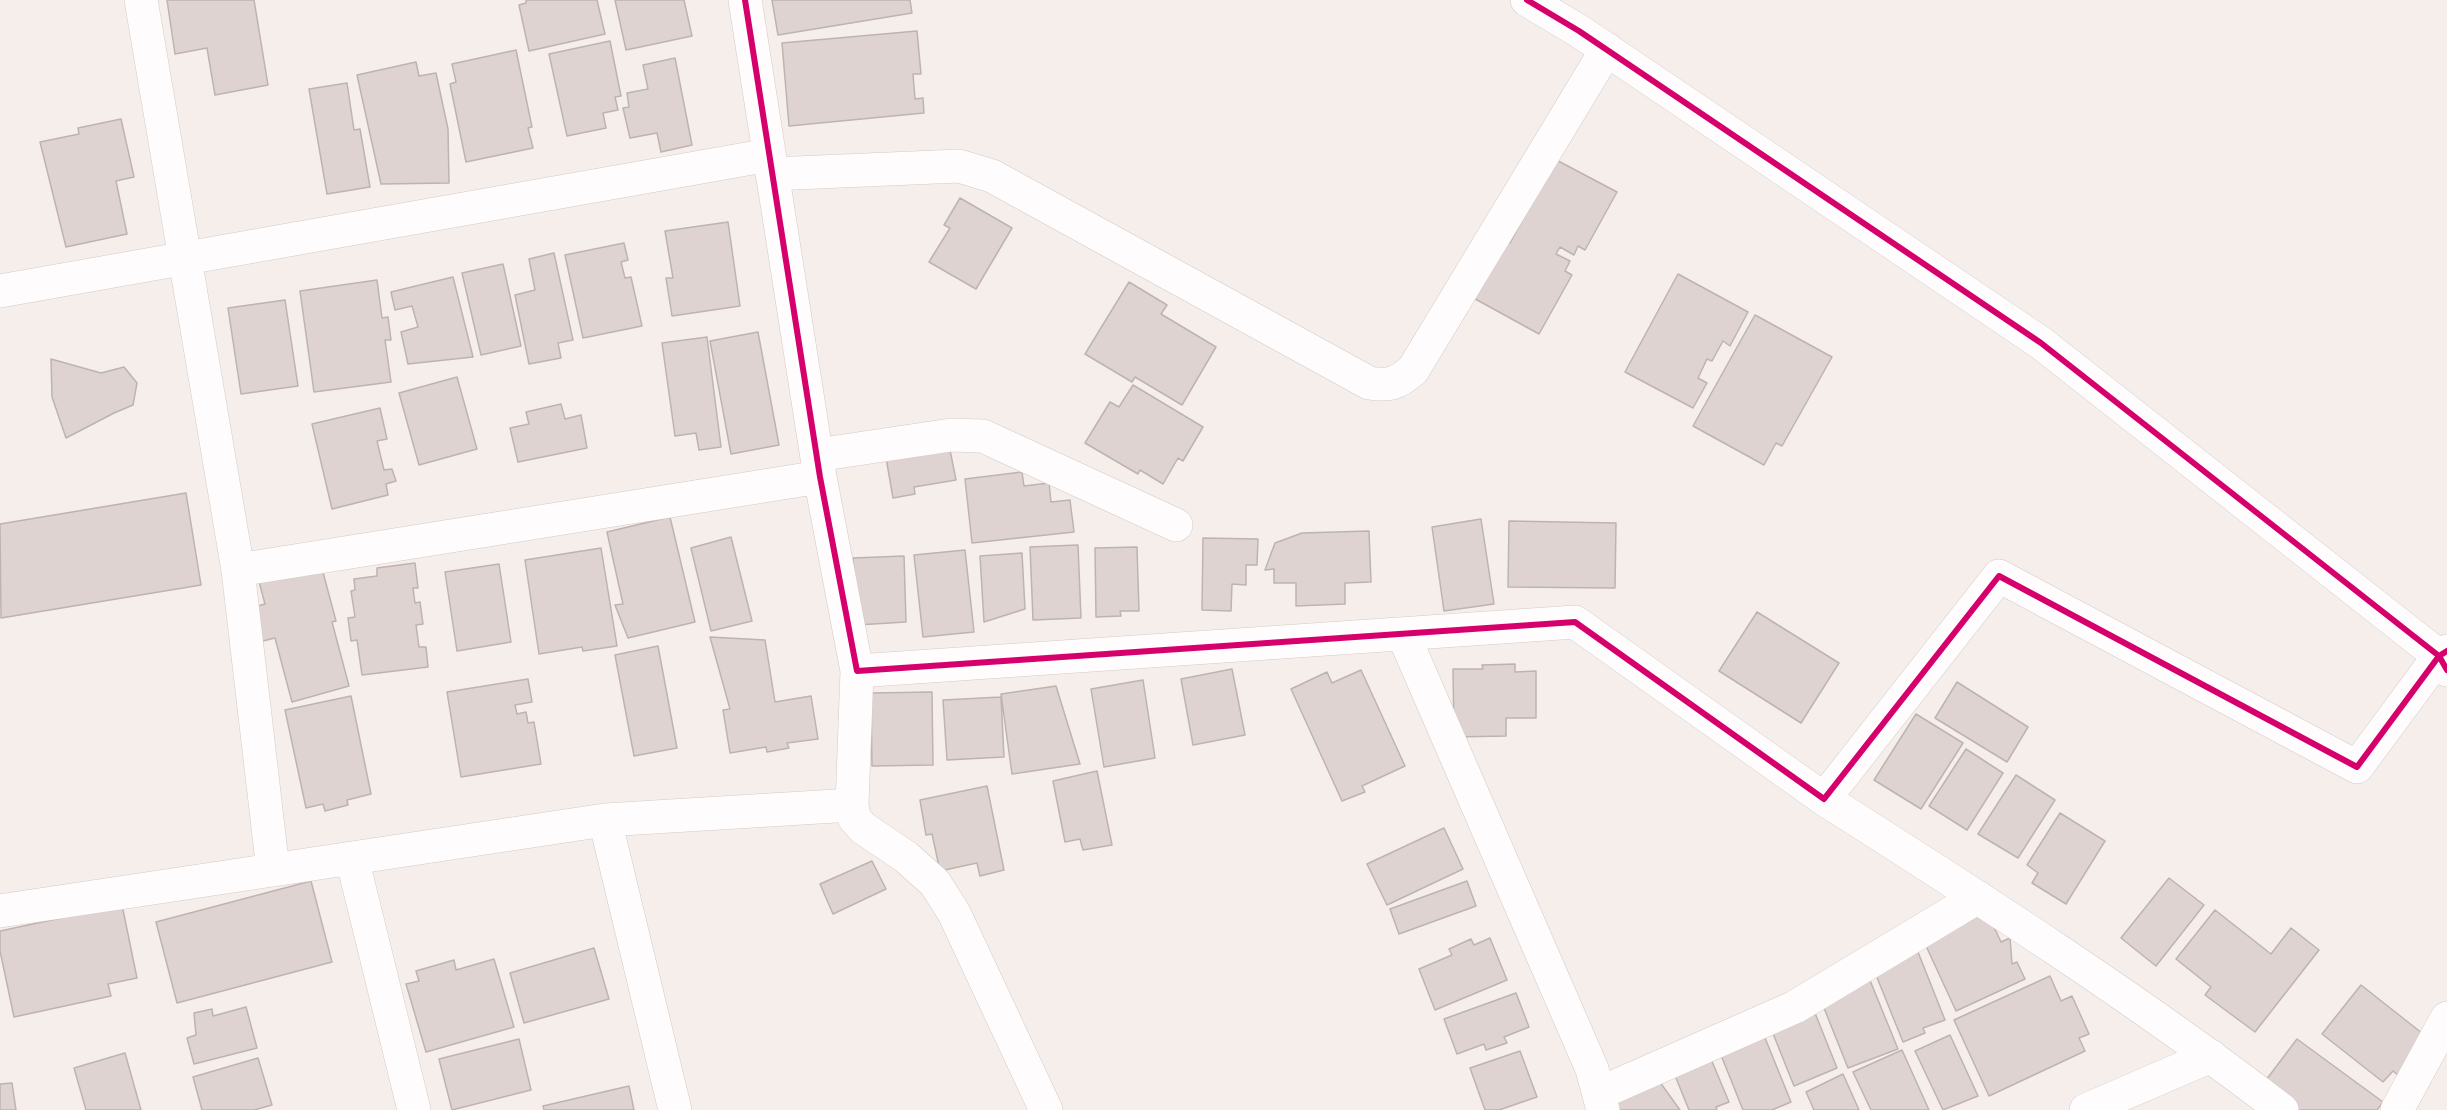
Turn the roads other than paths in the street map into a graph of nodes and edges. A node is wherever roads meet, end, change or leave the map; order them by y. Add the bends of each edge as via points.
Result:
1 (141, 0) edge
2 (745, 0) edge
3 (1527, 0) edge
4 (1607, 49) junction
5 (771, 164) junction
6 (186, 257) junction
7 (0, 291) edge
8 (818, 466) junction
9 (1176, 525) dead end
10 (238, 570) junction
11 (1403, 634) junction
12 (2444, 659) edge
13 (857, 671) junction
14 (1824, 799) junction
15 (852, 805) junction
16 (605, 820) junction
17 (352, 858) junction
18 (273, 870) junction
19 (1978, 897) junction
20 (0, 911) edge
21 (2447, 1018) edge
22 (2211, 1056) junction
23 (1601, 1102) edge
24 (414, 1110) edge
25 (675, 1110) edge
26 (1046, 1110) edge
27 (2086, 1110) edge
28 (2282, 1110) edge
29 (2397, 1110) edge

1 - 6 street
2 - 5 street
3 - 4 street
4 - 5 street via 1413,370 1400,382 1383,385 1369,383 992,176 959,166
4 - 12 street via 2041,343
5 - 6 street
5 - 8 street
6 - 7 street
6 - 10 street
8 - 9 street via 951,435 983,436
8 - 10 street
8 - 13 street
10 - 18 street
11 - 13 street
11 - 14 street via 1575,622
11 - 23 street via 1592,1069
12 - 14 street via 2357,767 2000,576
13 - 15 street
14 - 19 street
15 - 16 street
15 - 26 street via 854,818 863,828 906,857 935,883 954,912
16 - 17 street
16 - 25 street
17 - 18 street
17 - 24 street
18 - 20 street
19 - 22 street
19 - 23 street via 1795,1007
21 - 29 street
22 - 27 street
22 - 28 street

